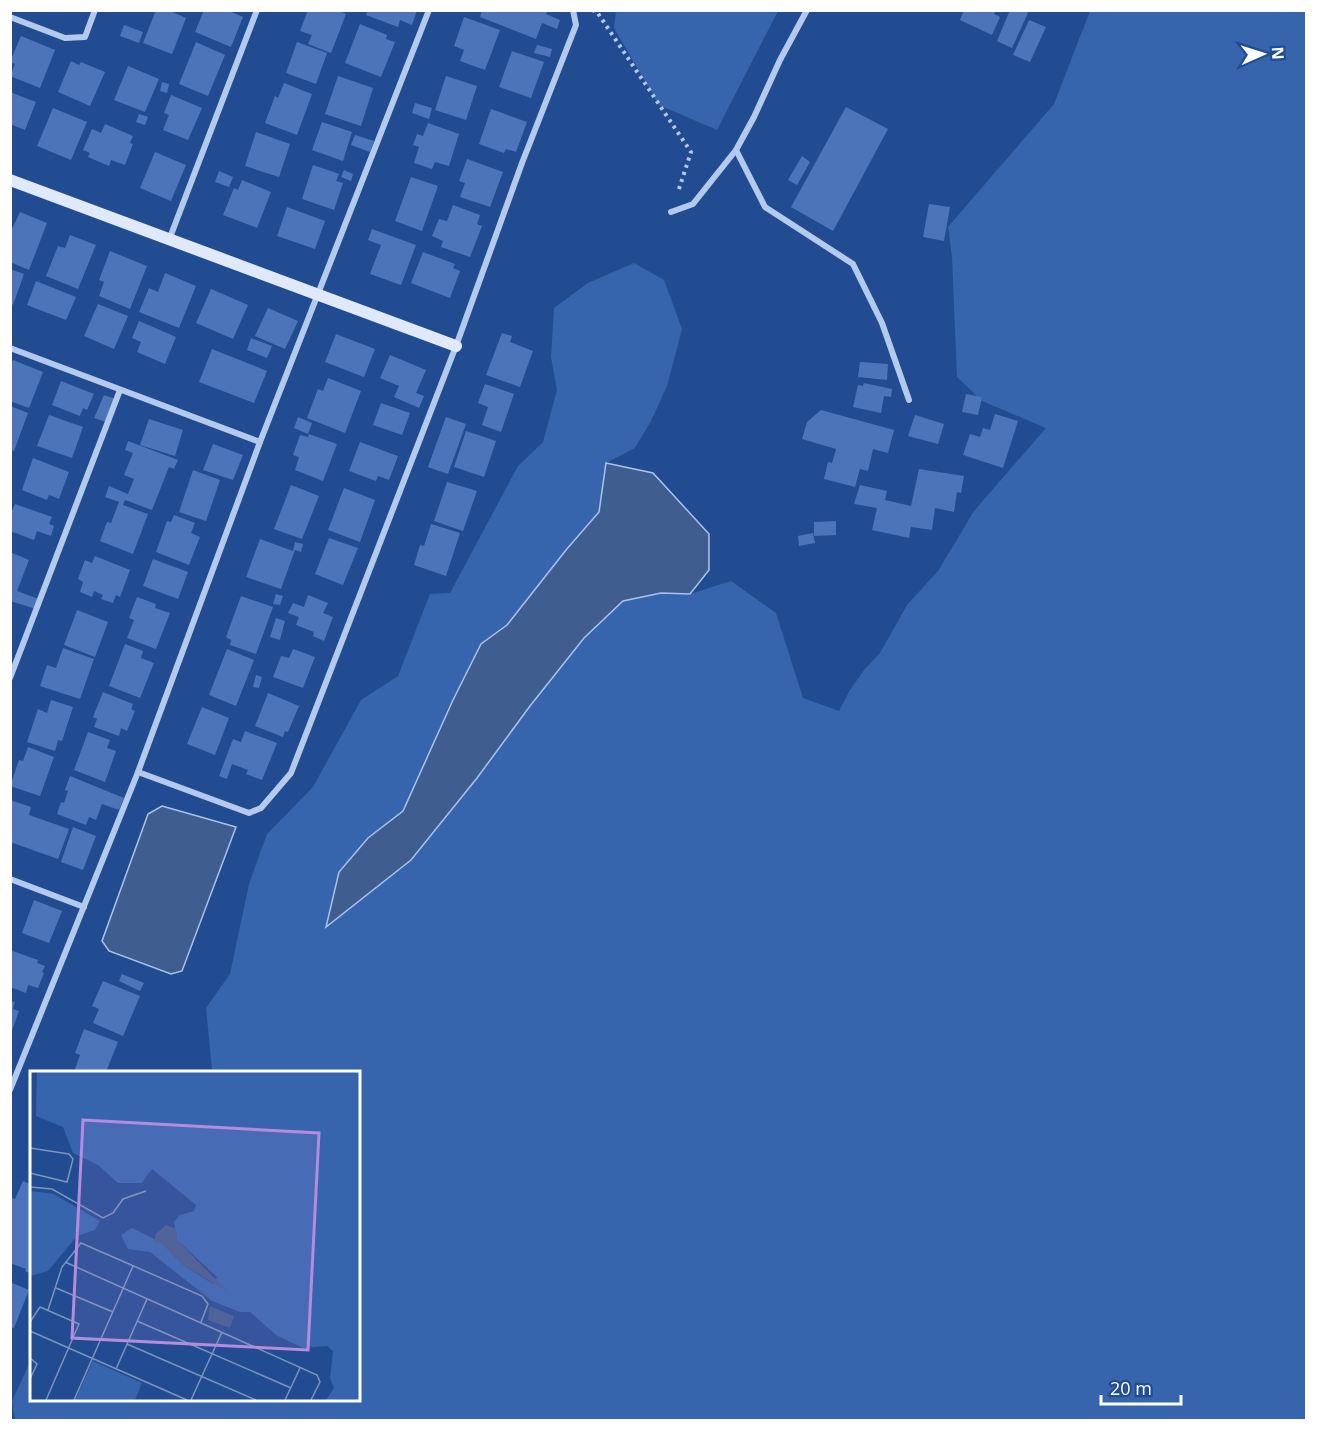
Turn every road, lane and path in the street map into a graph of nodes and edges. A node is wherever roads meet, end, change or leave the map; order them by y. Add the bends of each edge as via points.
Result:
1 (95, 10) edge
2 (256, 10) edge
3 (429, 10) edge
4 (573, 10) edge
5 (592, 10) edge
6 (807, 10) edge
7 (10, 17) edge
8 (735, 150) junction
9 (10, 180) edge
10 (671, 212) joint
11 (169, 240) junction
12 (318, 295) junction
13 (456, 346) junction
14 (10, 348) edge
15 (120, 390) junction
16 (909, 400) dead end
17 (260, 442) junction
18 (10, 678) edge
19 (138, 772) junction
20 (10, 879) edge
21 (84, 907) junction
22 (10, 1090) edge

1 - 7 street via 85,37 65,38
2 - 11 street
3 - 12 street
4 - 13 street via 576,25
5 - 10 path via 691,152
6 - 8 street
8 - 10 street via 693,204
8 - 16 street via 765,207 853,264 882,323
9 - 11 street
11 - 12 street
12 - 13 street
12 - 17 street
13 - 19 street via 291,773 261,808 249,813
14 - 15 street
15 - 17 street
15 - 18 street
17 - 19 street
19 - 21 street
20 - 21 street
21 - 22 street

